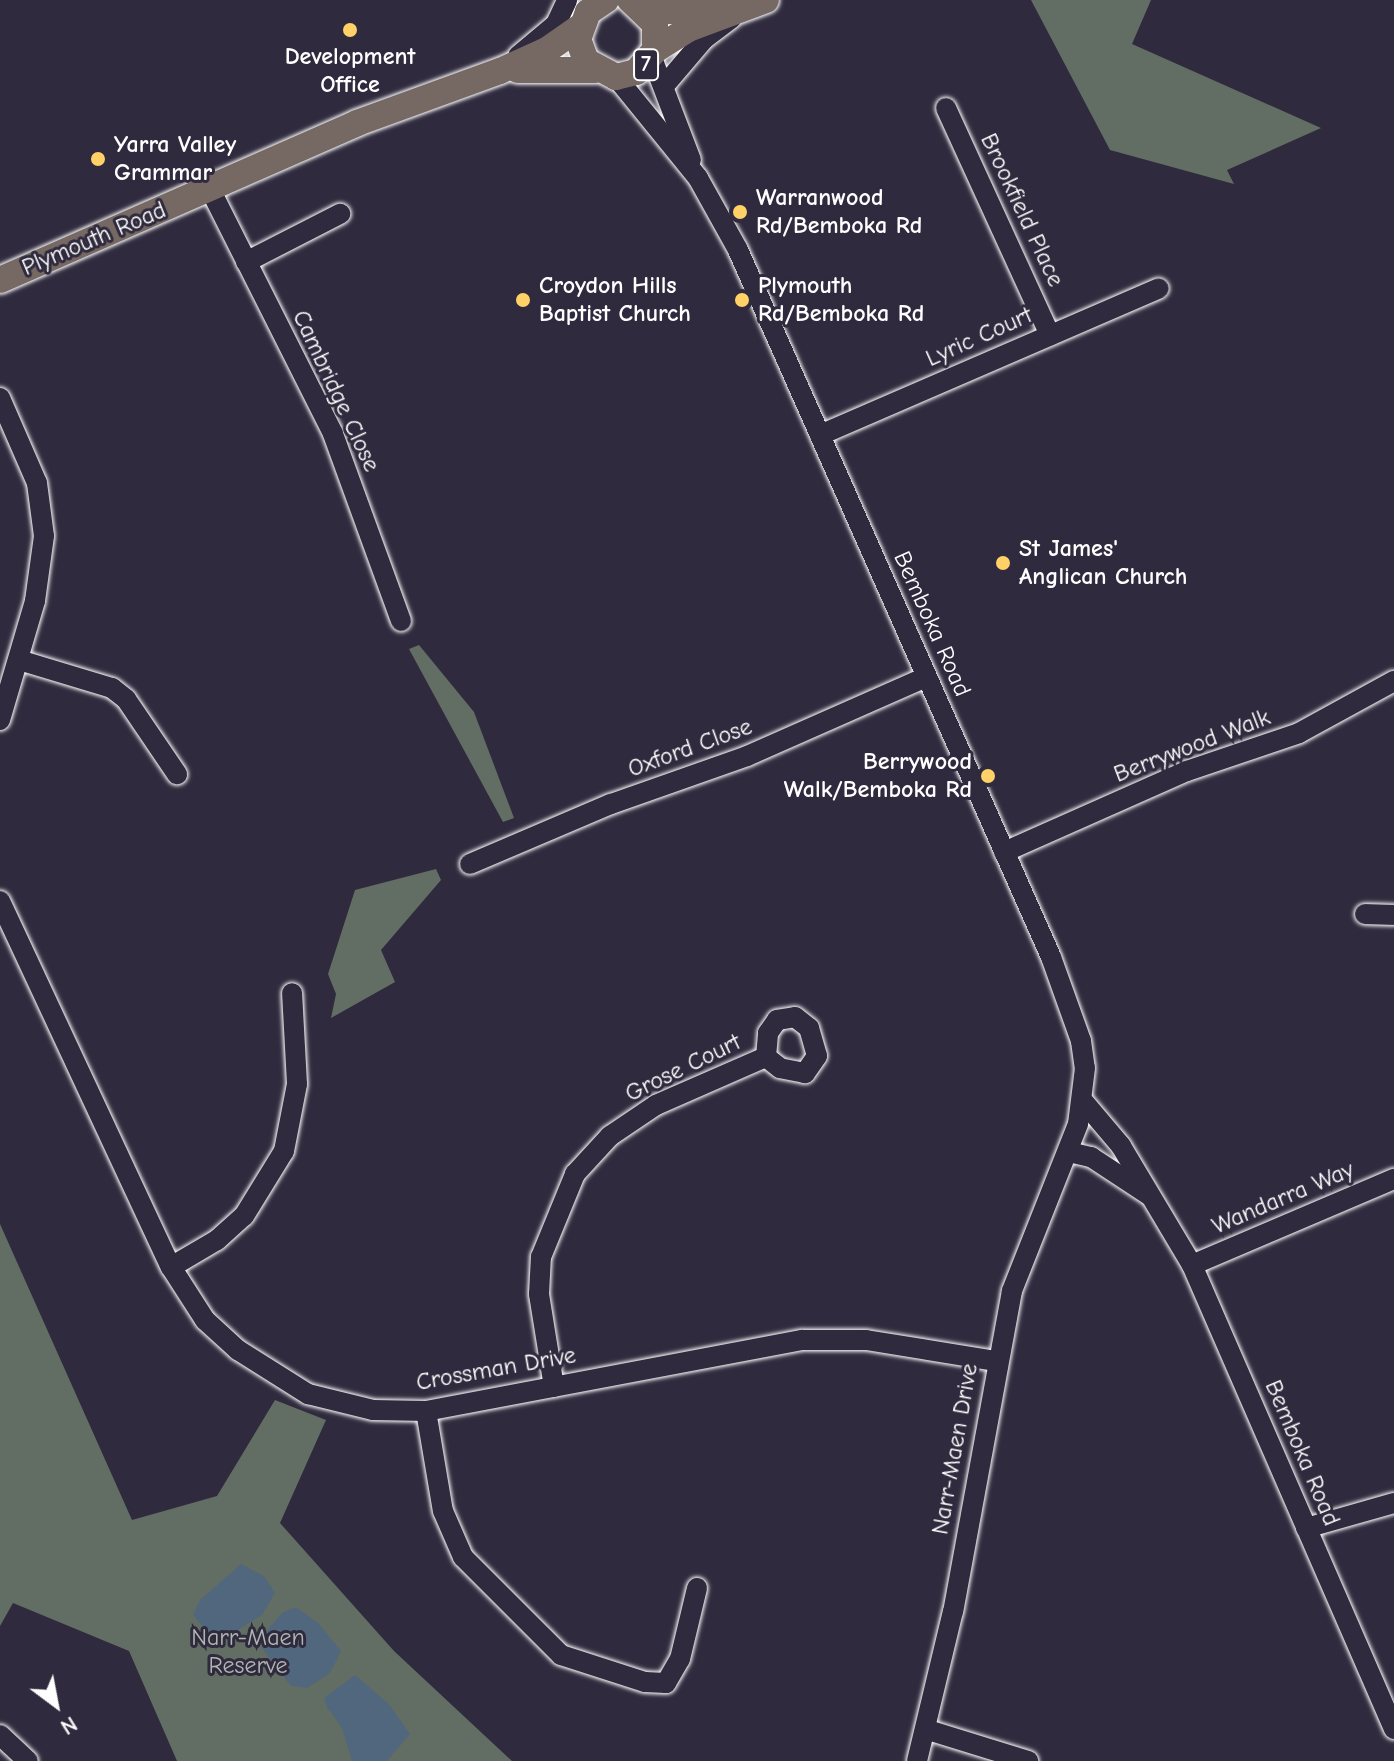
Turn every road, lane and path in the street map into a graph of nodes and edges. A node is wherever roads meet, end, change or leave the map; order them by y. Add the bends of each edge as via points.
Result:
1 (606, 0) edge
2 (756, 4) edge
3 (639, 6) edge
4 (576, 12) edge
5 (654, 54) junction
6 (500, 71) junction
7 (605, 73) junction
8 (664, 86) junction
9 (946, 108) dead end
10 (698, 178) junction
11 (210, 189) junction
12 (340, 214) dead end
13 (246, 262) junction
14 (0, 280) edge
15 (1159, 288) dead end
16 (1050, 335) junction
17 (0, 398) edge
18 (820, 435) junction
19 (401, 621) dead end
20 (19, 660) junction
21 (926, 677) junction
22 (1394, 681) edge
23 (1, 708) edge
24 (177, 774) dead end
25 (1004, 852) junction
26 (470, 864) dead end
27 (0, 901) edge
28 (1365, 914) dead end
29 (1394, 915) edge
30 (292, 993) dead end
31 (766, 1057) dead end
32 (1083, 1101) junction
33 (1069, 1152) junction
34 (1394, 1179) edge
35 (1157, 1200) junction
36 (1192, 1265) junction
37 (171, 1267) junction
38 (996, 1361) junction
39 (554, 1387) junction
40 (426, 1411) junction
41 (1394, 1503) edge
42 (1306, 1528) junction
43 (697, 1588) dead end
44 (1387, 1694) edge
45 (1394, 1729) edge
46 (928, 1730) junction
47 (0, 1735) edge
48 (28, 1761) edge
49 (917, 1761) edge
50 (1028, 1761) edge

1 - 4 main road, 7
2 - 3 main road, 7
2 - 5 main road, 7 via 688,29
2 - 8 street via 704,39
3 - 5 main road, 7 via 655,24
4 - 6 main road, Plymouth Road / 7 via 547,50
4 - 7 main road via 581,51
5 - 7 main road, 7 via 636,72
5 - 8 street, Bemboka Road
6 - 7 main road, Plymouth Road / 7
6 - 11 main road, Plymouth Road / 7 via 357,123
7 - 10 street, Bemboka Road
8 - 10 street, Bemboka Road
9 - 16 street, Brookfield Place
10 - 18 street, Bemboka Road via 738,250
11 - 13 street, Cambridge Close
11 - 14 main road, Plymouth Road / 7
12 - 13 street
13 - 19 street, Cambridge Close via 333,434
15 - 16 street, Lyric Court
16 - 18 street, Lyric Court
17 - 20 street via 37,483 44,536
18 - 21 street, Bemboka Road
20 - 23 street
20 - 24 street via 112,688 126,699
21 - 25 street, Bemboka Road
21 - 26 street, Oxford Close via 747,756 611,804
22 - 25 street, Berrywood Walk via 1299,733 1187,771
25 - 32 street, Bemboka Road via 1076,1021 1085,1068
27 - 37 street, Crossman Drive
28 - 29 street
30 - 37 street via 297,1084 284,1151 244,1216
31 - 39 street, Grose Court via 656,1105 610,1136 575,1174 541,1257 539,1294
32 - 33 street, Bemboka Road
32 - 35 street, Bemboka Road
33 - 35 street, Bemboka Road via 1091,1157
33 - 38 street, Narr-Maen Drive via 1027,1248
34 - 36 street, Wandarra Way
35 - 36 street, Bemboka Road
36 - 42 street, Bemboka Road
37 - 40 street, Crossman Drive via 205,1320 308,1394 373,1410
38 - 39 street, Crossman Drive via 866,1340 802,1340
38 - 46 street, Narr-Maen Drive
39 - 40 street, Crossman Drive
40 - 43 street via 443,1511 463,1557 561,1655 645,1682 666,1683 680,1659
41 - 42 street
42 - 44 street, Bemboka Road
44 - 45 street, Bemboka Road
46 - 49 street, Narr-Maen Drive
46 - 50 street
47 - 48 street

